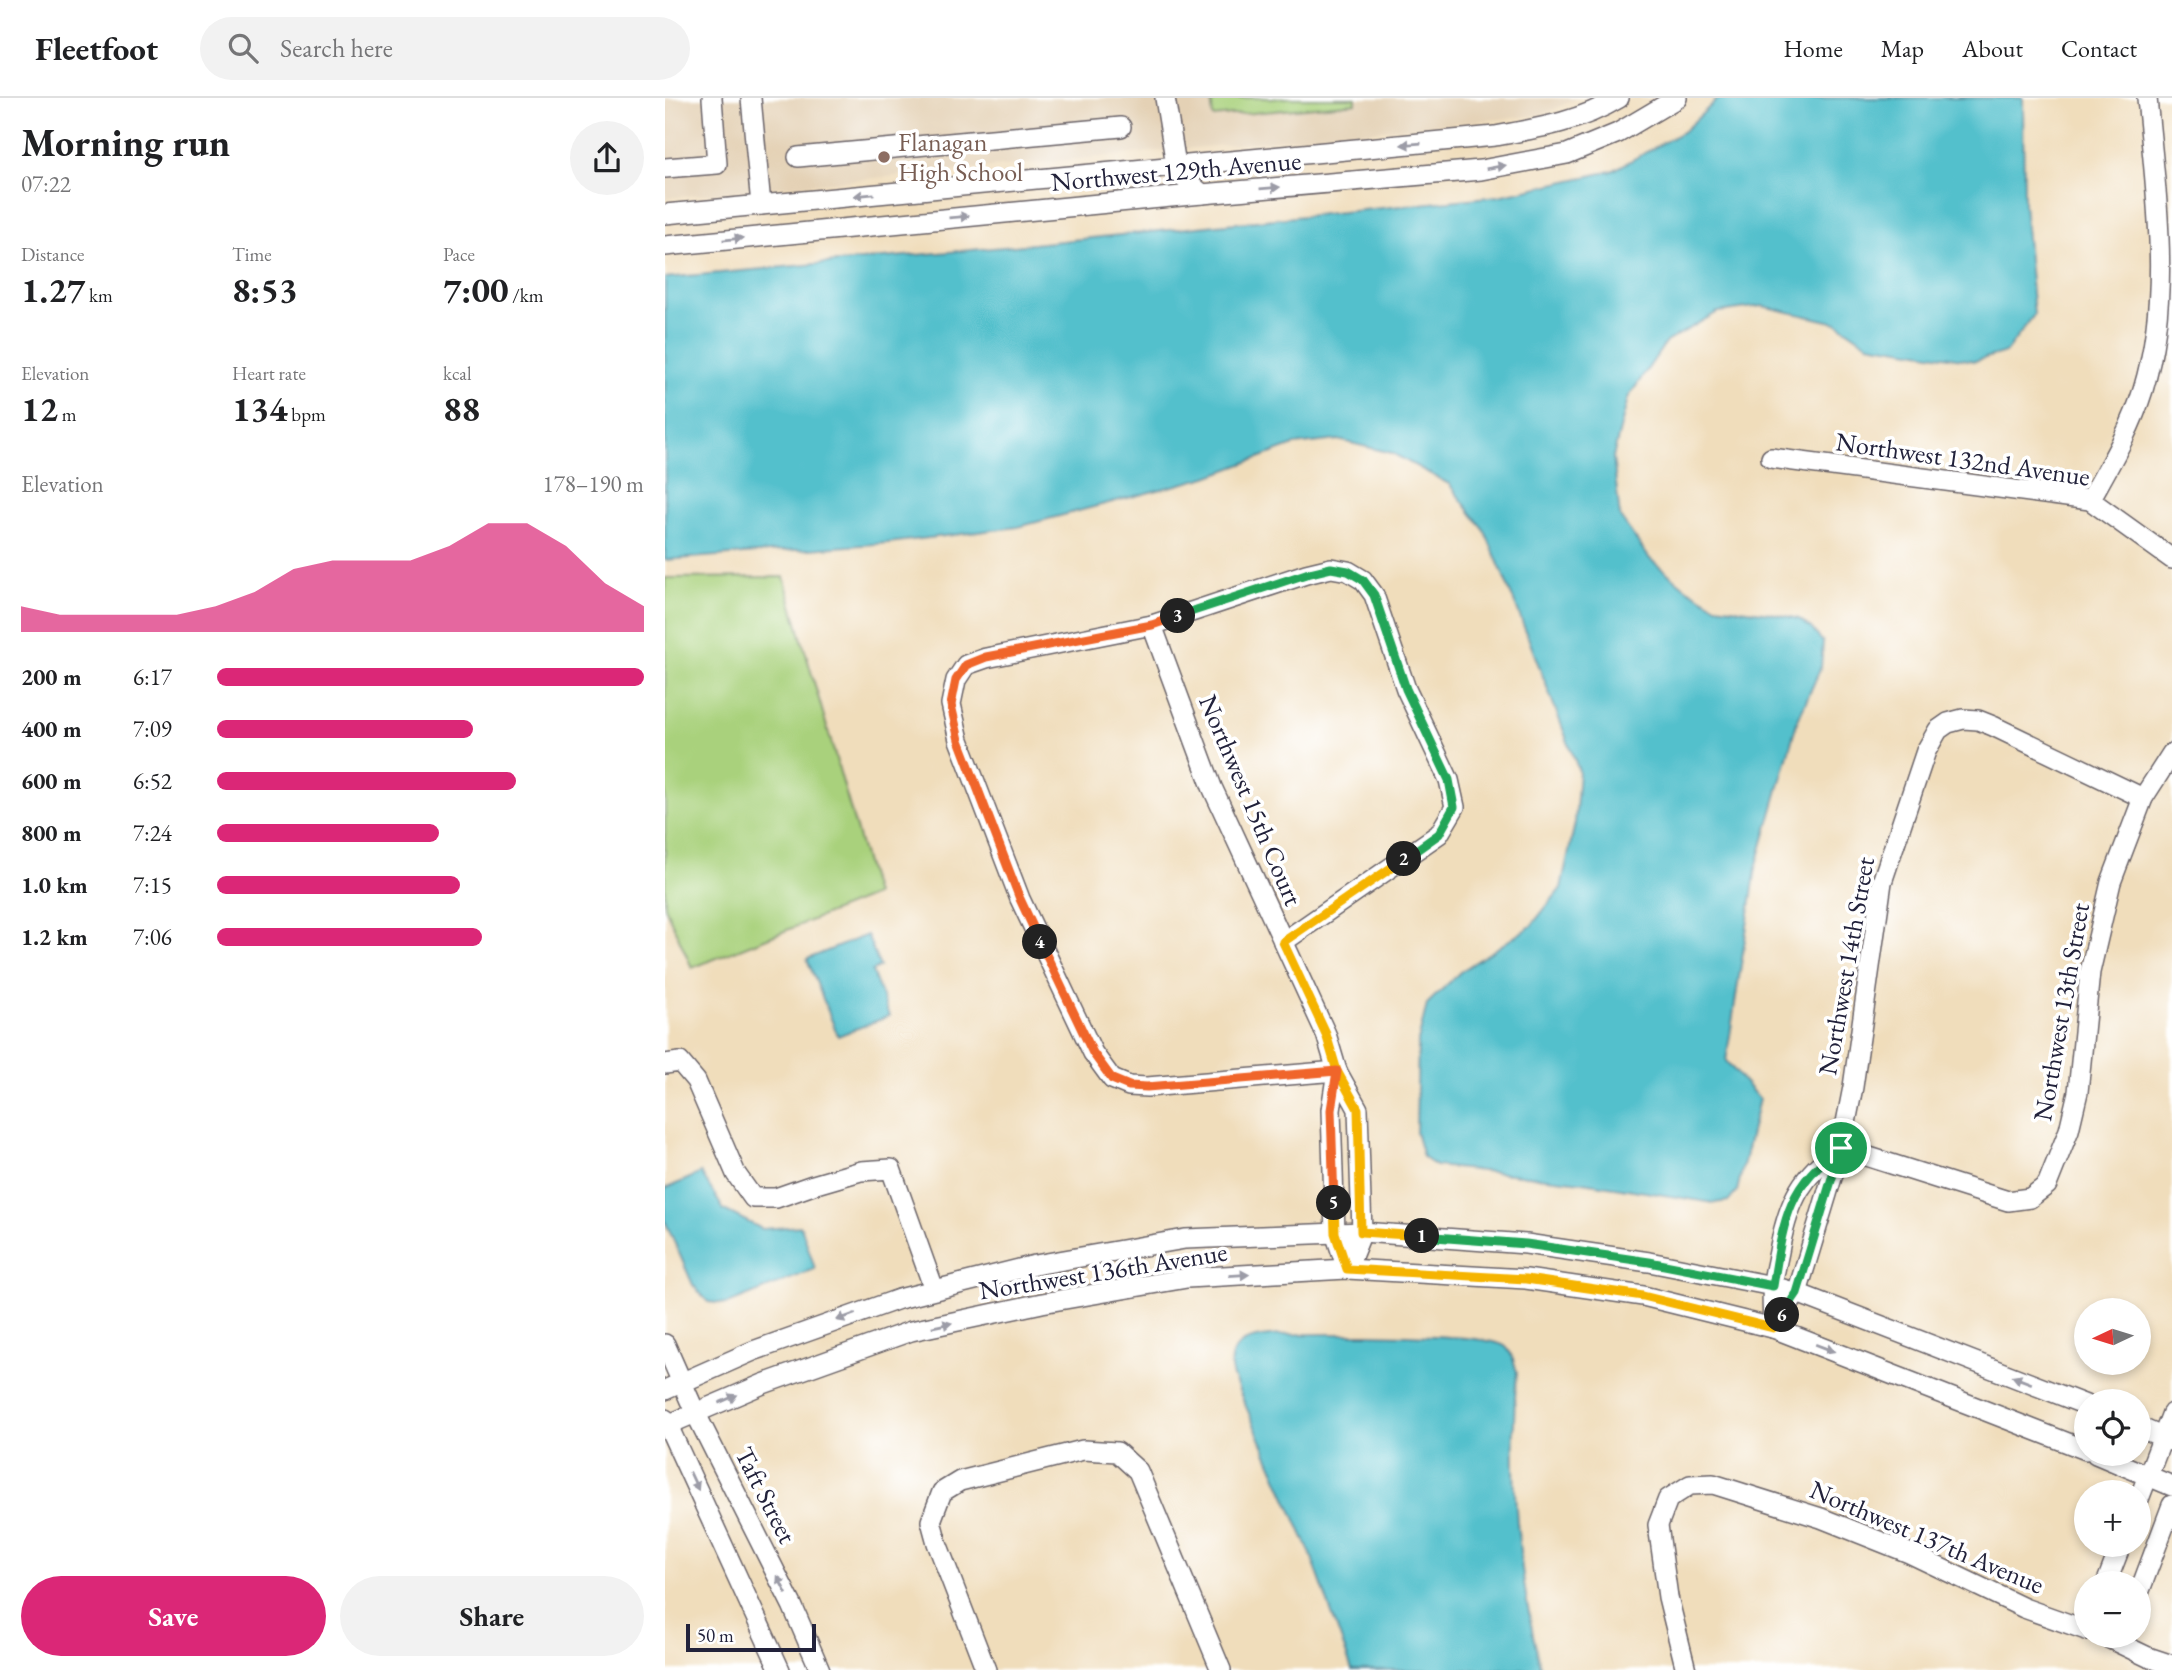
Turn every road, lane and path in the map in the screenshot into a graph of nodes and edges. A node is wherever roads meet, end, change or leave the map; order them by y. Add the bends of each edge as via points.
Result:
1 (712, 98) edge
2 (751, 98) edge
3 (1165, 98) edge
4 (1619, 98) edge
5 (1677, 98) edge
6 (2147, 98) edge
7 (1121, 127) dead end
8 (798, 157) dead end
9 (1176, 165) junction
10 (665, 168) edge
11 (1202, 194) junction
12 (761, 205) junction
13 (665, 214) edge
14 (665, 246) edge
15 (1771, 458) dead end
16 (2090, 500) junction
17 (2172, 559) edge
18 (1152, 625) junction
19 (2172, 753) edge
20 (2144, 798) junction
21 (1283, 942) junction
22 (665, 1064) edge
23 (1337, 1071) junction
24 (1841, 1148) junction
25 (1361, 1232) junction
26 (1335, 1233) junction
27 (1347, 1269) junction
28 (1773, 1286) junction
29 (934, 1289) junction
30 (1797, 1293) junction
31 (1773, 1328) junction
32 (665, 1344) edge
33 (674, 1386) edge
34 (2074, 1400) edge
35 (695, 1412) junction
36 (2172, 1413) edge
37 (666, 1423) edge
38 (2167, 1439) edge
39 (2074, 1445) edge
40 (2124, 1466) edge
41 (2147, 1476) junction
42 (2146, 1480) edge
43 (2172, 1486) edge
44 (2172, 1505) edge
45 (2129, 1557) edge
46 (2148, 1569) joint
47 (2074, 1625) edge
48 (2132, 1648) edge
49 (2172, 1665) edge
50 (780, 1670) edge
51 (820, 1670) edge
52 (986, 1670) edge
53 (1221, 1670) edge
54 (1686, 1670) edge

1 - 10 street via 717,164
2 - 12 street
3 - 9 street
4 -> 9 street, Northwest 129th Avenue via 1560,125 1495,136
11 -> 5 street, Northwest 129th Avenue via 1481,170 1567,154 1618,133
6 - 16 street via 2161,257 2158,321 2139,400 2123,443
7 - 8 street
9 - 11 street
9 -> 12 street, Northwest 129th Avenue
14 -> 11 street, Northwest 129th Avenue
12 - 13 street, Northwest 129th Avenue
15 - 16 street, Northwest 132nd Avenue
16 - 17 street, Northwest 132nd Avenue
18 - 21 street, Northwest 15th Court via 1212,788
18 - 21 street via 1331,568 1363,580 1374,595 1406,689 1449,780 1454,807 1439,834
18 - 23 street via 986,657 966,665 956,680 951,705 959,740 1020,899 1093,1053 1112,1079 1147,1087
19 - 20 street, Northwest 13th Street
20 - 24 street, Northwest 13th Street via 2111,882 2090,972 2078,1092 2047,1185 2030,1198 2008,1201
20 - 24 street, Northwest 14th Street via 1977,720 1963,719 1938,730 1926,751 1882,882
21 - 23 street, Northwest 15th Court via 1326,1034
22 - 29 street via 680,1062 696,1081 736,1174 753,1198 776,1198 861,1171 891,1169
23 - 25 street, Northwest 15th Court via 1358,1109
23 - 26 street, Northwest 15th Court via 1331,1110
24 - 28 street via 1815,1168 1795,1195 1783,1225
24 - 30 street, Northwest 14th Street
25 - 26 street, Northwest 136th Avenue
25 - 27 street, Northwest 15th Court
25 - 28 street, Northwest 136th Avenue via 1526,1244
26 - 27 street, Northwest 15th Court
26 - 29 street, Northwest 136th Avenue via 1185,1239 1035,1265
27 - 31 street, Northwest 136th Avenue via 1526,1279 1643,1296
35 -> 27 street, Northwest 136th Avenue via 911,1331 1187,1278
28 - 30 street, Northwest 136th Avenue
28 - 31 street
29 -> 33 street, Northwest 136th Avenue via 753,1351
30 - 31 street, Northwest 14th Street
34 -> 30 street, Northwest 136th Avenue
31 -> 39 street, Northwest 136th Avenue
32 - 33 street, Taft Street
33 - 35 street, Taft Street
35 - 37 street, Northwest 136th Avenue
51 -> 35 street, Taft Street
36 - 38 street
37 -> 50 street
38 - 41 street
40 - 41 street
41 - 42 street
41 - 43 street
44 - 46 street
45 - 46 street
47 - 54 street, Northwest 137th Avenue via 2024,1608 1909,1553 1821,1518 1713,1484 1689,1485 1668,1499 1658,1525 1668,1597
48 - 49 street
52 - 53 street via 931,1521 942,1493 960,1482 1083,1450 1117,1452 1138,1471

